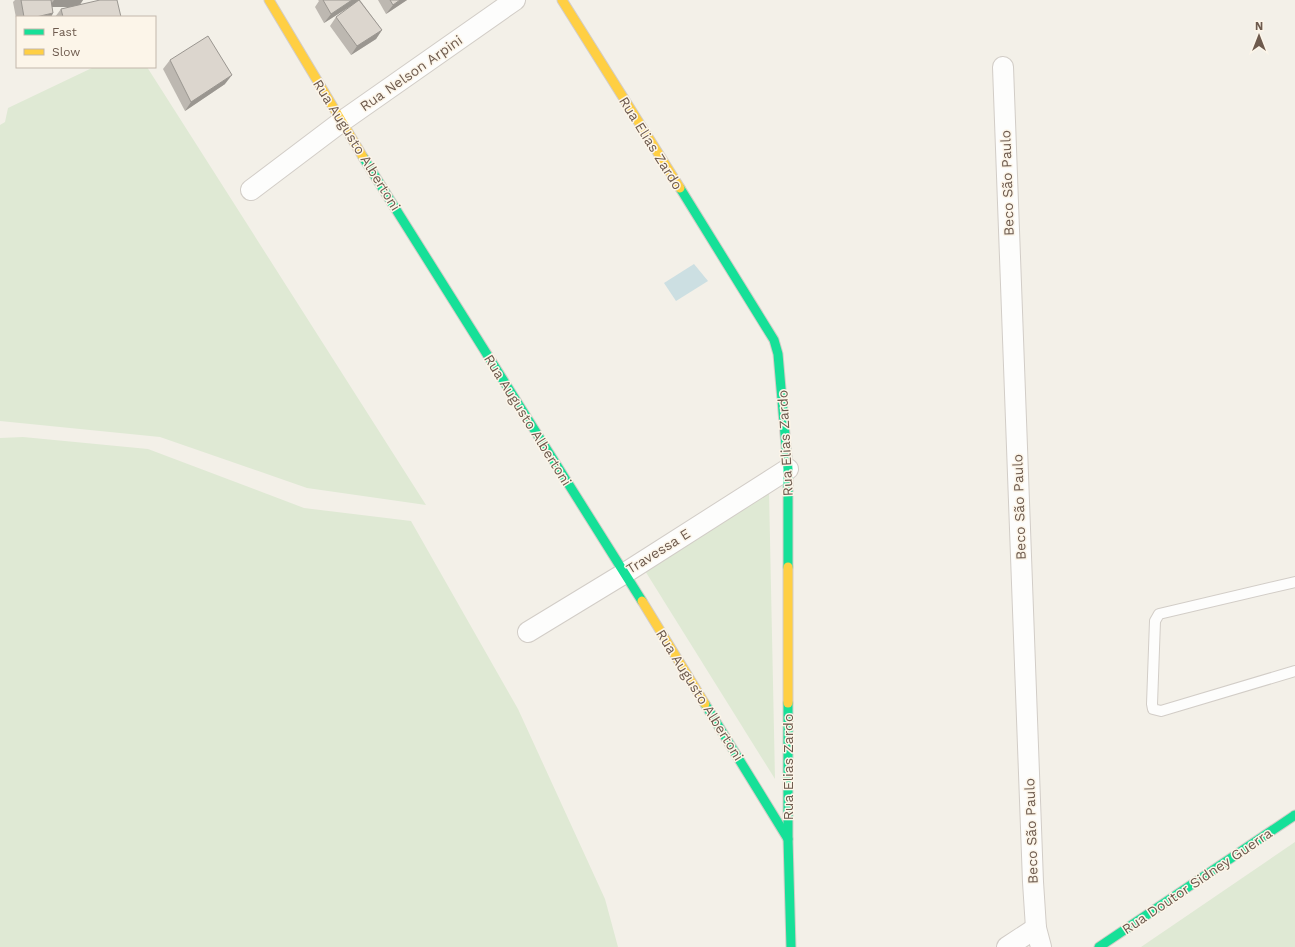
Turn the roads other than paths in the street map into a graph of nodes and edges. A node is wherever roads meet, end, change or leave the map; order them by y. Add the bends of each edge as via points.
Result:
1 (269, 0) edge
2 (515, 0) edge
3 (562, 0) edge
4 (1003, 67) dead end
5 (342, 122) junction
6 (251, 190) dead end
7 (788, 469) junction
8 (624, 573) junction
9 (1295, 582) edge
10 (528, 632) dead end
11 (1295, 672) edge
12 (1295, 815) edge
13 (788, 839) junction
14 (1036, 928) junction
15 (790, 947) edge
16 (1007, 947) edge
17 (1041, 947) edge
18 (1099, 947) edge

1 - 5 street, Rua Augusto Albertoni
2 - 5 street, Rua Nelson Arpini
3 - 7 street, Rua Elias Zardo via 774,340 781,370
4 - 14 street, Beco São Paulo
5 - 6 street, Rua Nelson Arpini
5 - 8 street, Rua Augusto Albertoni
7 - 8 street, Travessa E
7 - 13 street, Rua Elias Zardo
8 - 10 street, Travessa E
8 - 13 street, Rua Augusto Albertoni
9 - 11 lane via 1159,614 1154,621 1153,709 1161,711
12 - 18 street, Rua Doutor Sidney Guerra
13 - 15 street, Rua Elias Zardo
14 - 16 street
14 - 17 street, Beco São Paulo

